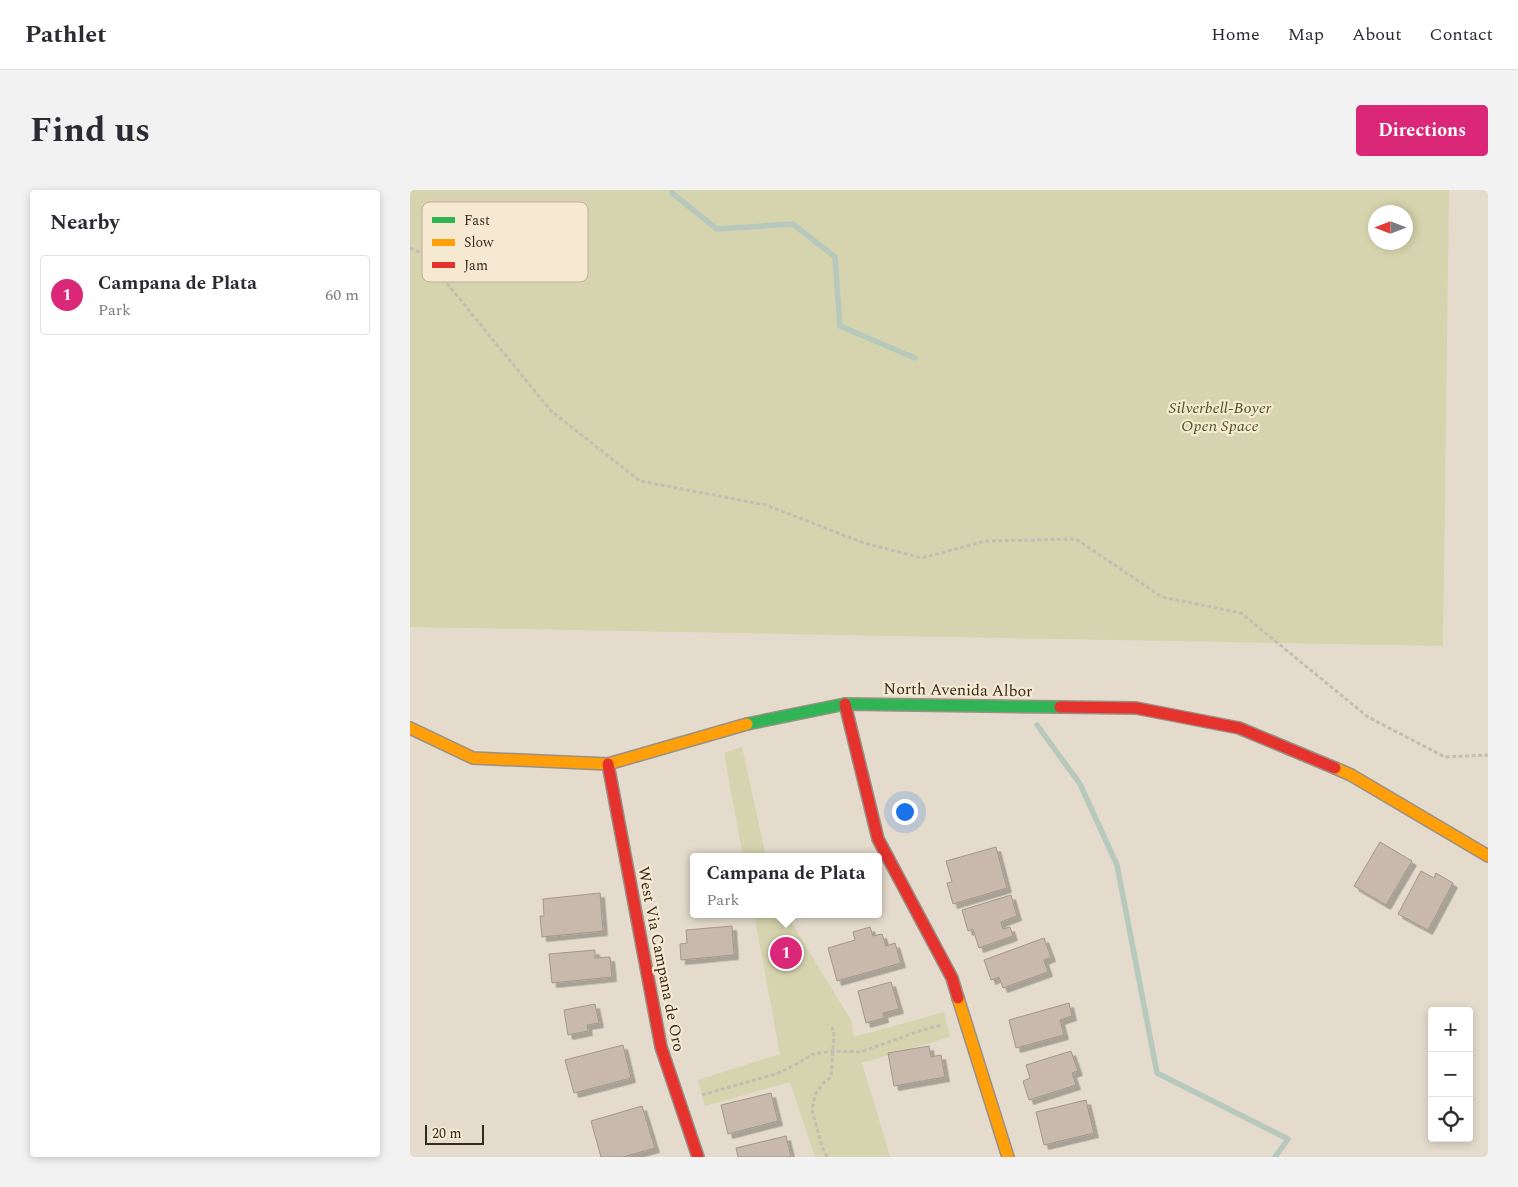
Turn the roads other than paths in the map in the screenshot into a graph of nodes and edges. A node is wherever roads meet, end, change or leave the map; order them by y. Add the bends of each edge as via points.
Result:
1 (845, 704) junction
2 (410, 728) edge
3 (608, 764) junction
4 (1488, 856) edge
5 (698, 1157) edge
6 (1008, 1157) edge

1 - 3 street, North Avenida Albor via 735,726
1 - 4 street, North Avenida Albor via 1136,708 1239,728 1351,776
1 - 6 street via 878,839 952,978
2 - 3 street, North Avenida Albor via 473,758
3 - 5 street, West Via Campana de Oro via 661,1047

